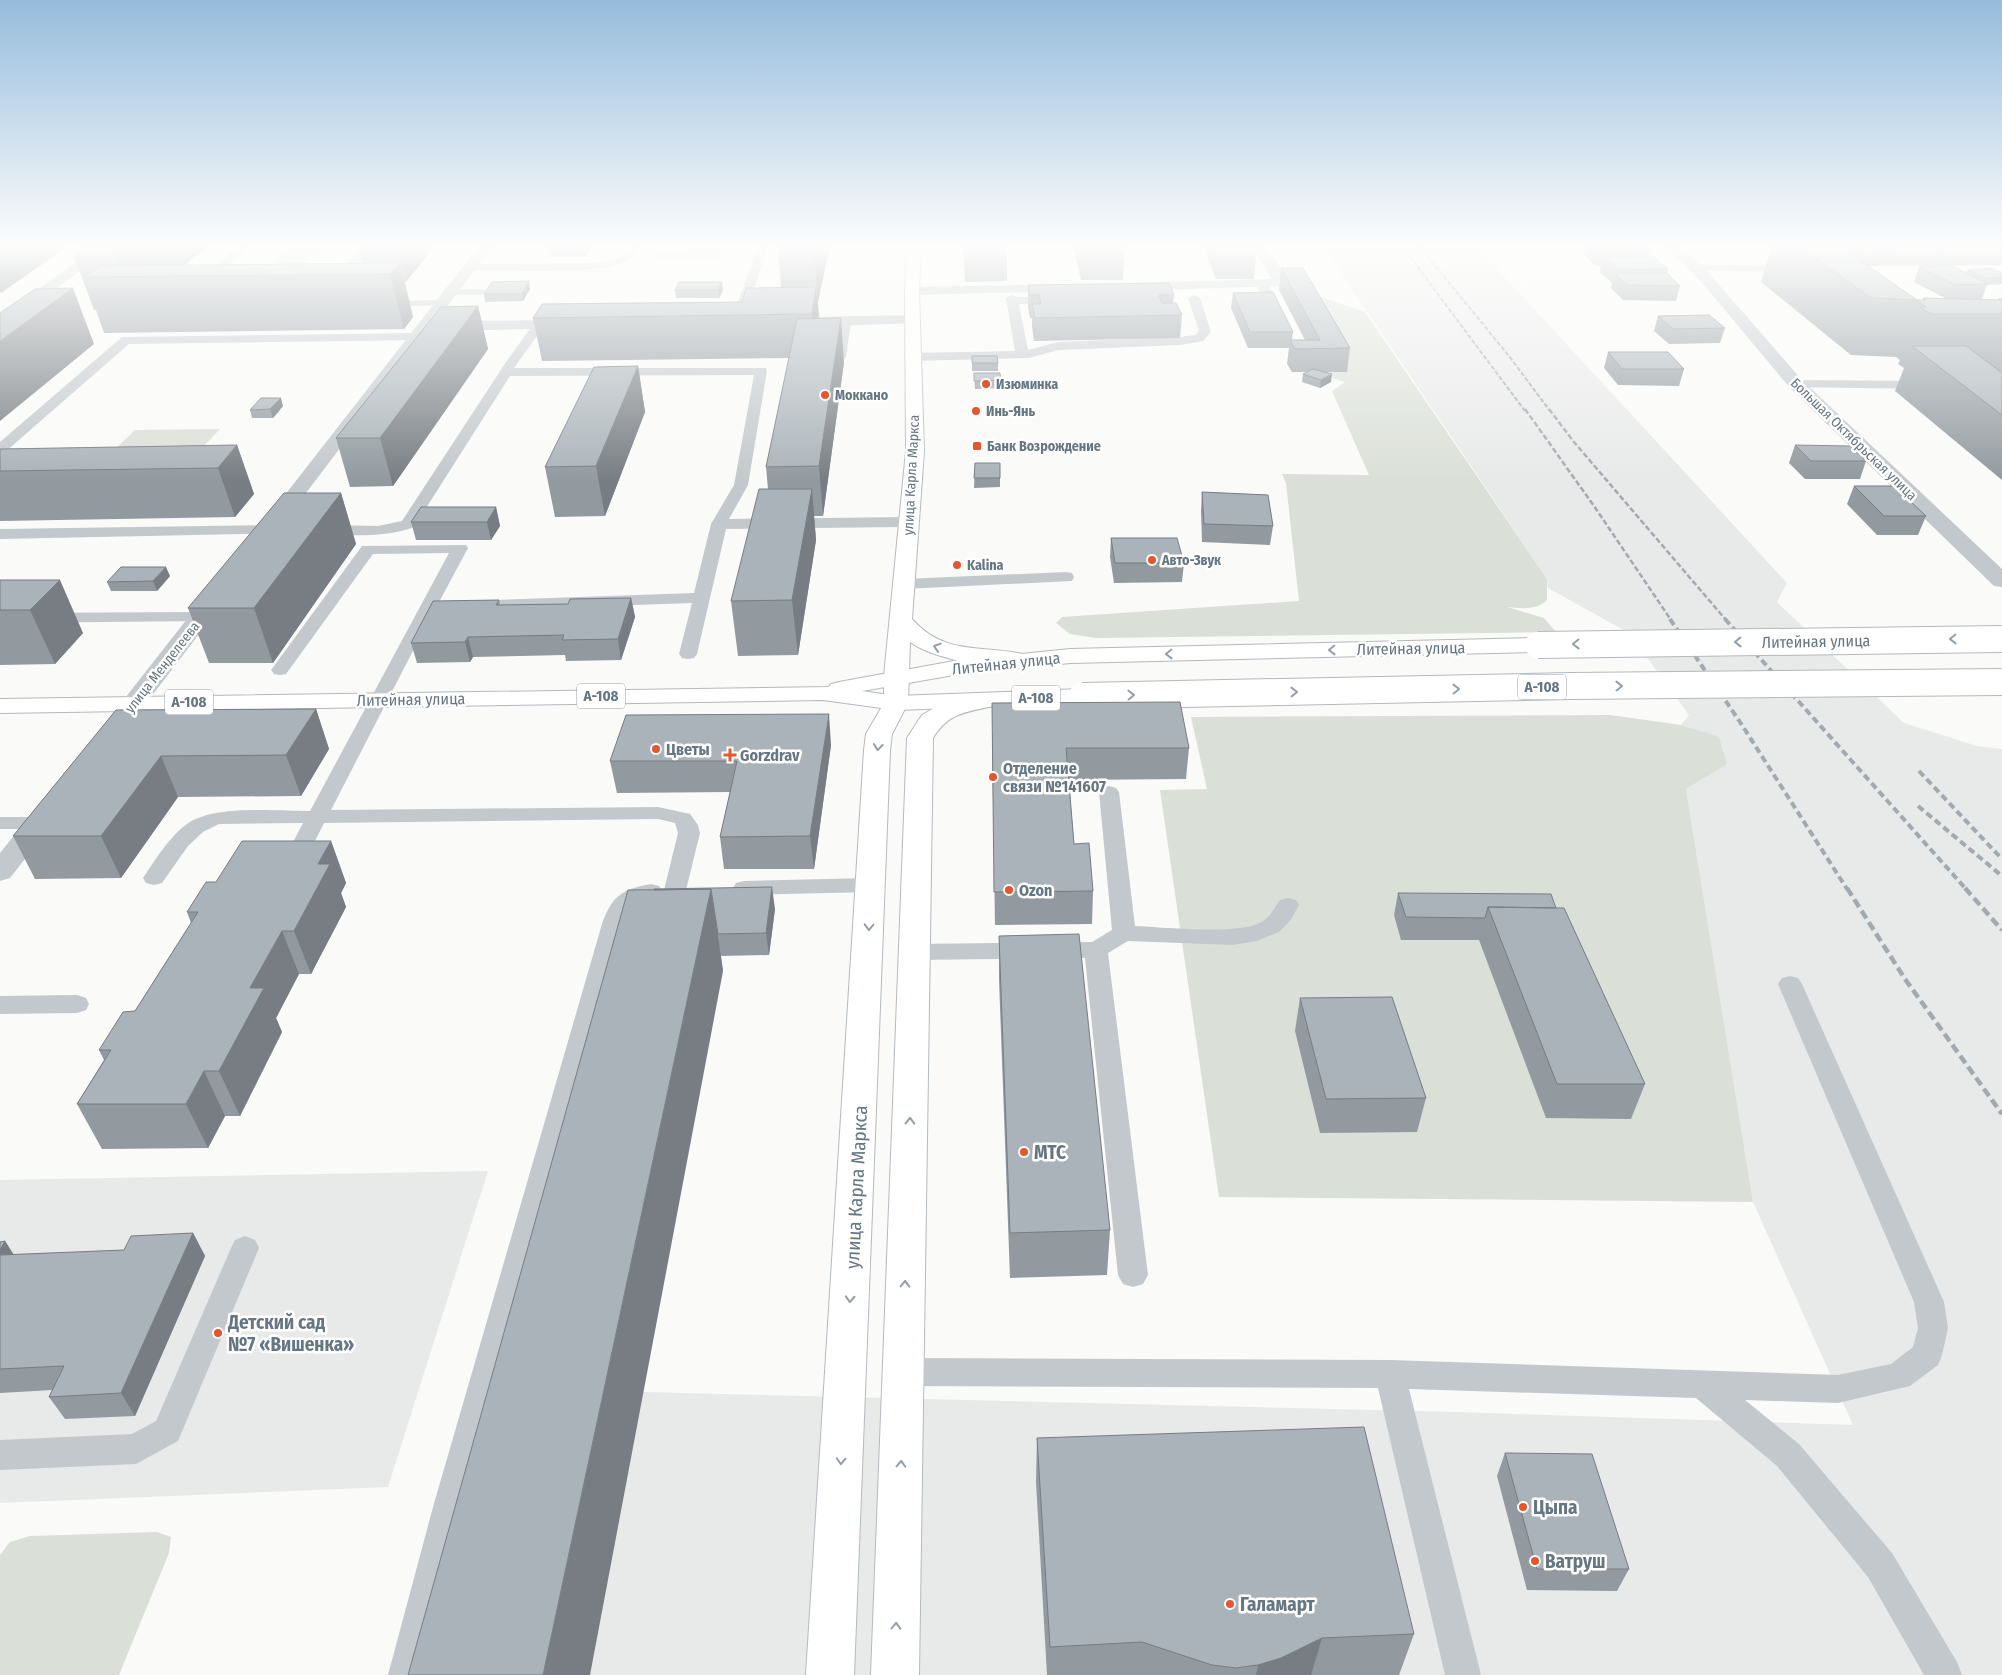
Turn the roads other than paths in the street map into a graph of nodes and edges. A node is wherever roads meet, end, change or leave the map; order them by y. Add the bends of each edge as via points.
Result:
1 (427, 324) edge
2 (845, 324) edge
3 (913, 324) edge
4 (1017, 324) edge
5 (1202, 324) edge
6 (1745, 324) edge
7 (539, 325) junction
8 (588, 325) edge
9 (421, 332) junction
10 (1022, 354) junction
11 (840, 356) edge
12 (913, 357) junction
13 (506, 372) junction
14 (1796, 384) junction
15 (1943, 385) edge
16 (0, 449) edge
17 (909, 522) junction
18 (719, 524) junction
19 (267, 530) junction
20 (387, 530) junction
21 (0, 534) edge
22 (380, 549) junction
23 (249, 554) edge
24 (231, 577) edge
25 (1066, 578) dead end
26 (2002, 581) edge
27 (904, 584) junction
28 (701, 598) junction
29 (427, 607) junction
30 (201, 617) junction
31 (0, 618) edge
32 (902, 621) junction
33 (2002, 639) edge
34 (688, 654) dead end
35 (1020, 660) junction
36 (280, 670) dead end
37 (2002, 682) edge
38 (896, 689) junction
39 (379, 699) junction
40 (990, 700) junction
41 (134, 703) junction
42 (0, 706) edge
43 (107, 738) edge
44 (920, 738) junction
45 (1109, 792) dead end
46 (58, 800) edge
47 (318, 817) junction
48 (0, 823) edge
49 (40, 823) junction
50 (302, 846) edge
51 (0, 872) edge
52 (154, 878) dead end
53 (871, 885) junction
54 (722, 888) edge
55 (1288, 905) dead end
56 (1124, 933) junction
57 (1096, 950) junction
58 (914, 952) junction
59 (1790, 984) dead end
60 (77, 1004) dead end
61 (0, 1005) edge
62 (245, 1248) dead end
63 (1134, 1275) dead end
64 (903, 1372) junction
65 (1390, 1374) junction
66 (1702, 1384) junction
67 (0, 1455) edge
68 (406, 1675) edge
69 (830, 1675) edge
70 (895, 1675) edge
71 (1463, 1675) edge
72 (1944, 1675) edge

1 - 9 street
2 - 11 lane
3 - 12 main road, улица Карла Маркса
4 - 10 lane
5 - 10 lane via 1205,332 1199,338 1058,346
6 - 14 street, Большая Октябрьская улица
7 - 8 street
7 - 9 street
7 - 13 lane
9 - 16 lane via 126,340
9 - 19 street
10 - 12 lane
12 - 17 main road, улица Карла Маркса via 915,451
13 - 18 lane via 761,371 741,485
13 - 20 lane via 408,524
14 - 15 lane
14 - 26 street, Большая Октябрьская улица
17 - 18 lane
17 - 27 main road, улица Карла Маркса
18 - 28 lane
19 - 20 lane
19 - 21 lane
19 - 23 street
20 - 22 lane
22 - 29 lane via 460,548
22 - 36 lane via 368,549
24 - 30 street, улица Менделеева
25 - 27 lane
27 - 32 main road, улица Карла Маркса
28 - 29 lane
28 - 34 lane
29 - 39 lane
30 - 31 lane
30 - 41 street, улица Менделеева
35 -> 32 main road, А-108 via 972,655 923,643 909,632
32 - 38 main road, улица Карла Маркса
33 -> 35 main road, Литейная улица / А-108, bridge via 1538,645 1070,656
35 - 38 main road, Литейная улица / А-108
40 -> 37 main road, Литейная улица / А-108, bridge via 1563,686
38 - 39 main road, Литейная улица / А-108
38 - 40 main road, Литейная улица / А-108
38 - 44 main road
38 -> 53 main road, улица Карла Маркса via 879,734
39 - 41 main road, Литейная улица / А-108
39 - 47 lane
40 - 44 main road via 952,708 931,720
41 - 42 main road, Литейная улица / А-108
41 - 43 street, улица Менделеева
44 - 58 main road
45 - 56 lane
46 - 49 street
47 - 50 lane
47 - 52 lane via 216,818 202,822 190,830
47 - 68 lane via 658,812 683,818 688,825 685,889 638,893 630,896 618,910
48 - 49 lane
49 - 51 street
53 - 54 lane
53 -> 69 main road, улица Карла Маркса
55 - 56 lane via 1271,927 1258,933 1233,937
56 - 57 lane
57 - 58 lane
57 - 63 lane
64 -> 58 main road
59 - 66 lane via 1929,1302 1933,1328 1927,1355 1899,1376 1838,1389
60 - 61 lane
62 - 67 lane via 167,1431 136,1449
64 - 65 lane
70 -> 64 main road
65 - 66 lane
65 - 71 lane
66 - 72 lane via 1788,1455 1880,1565

